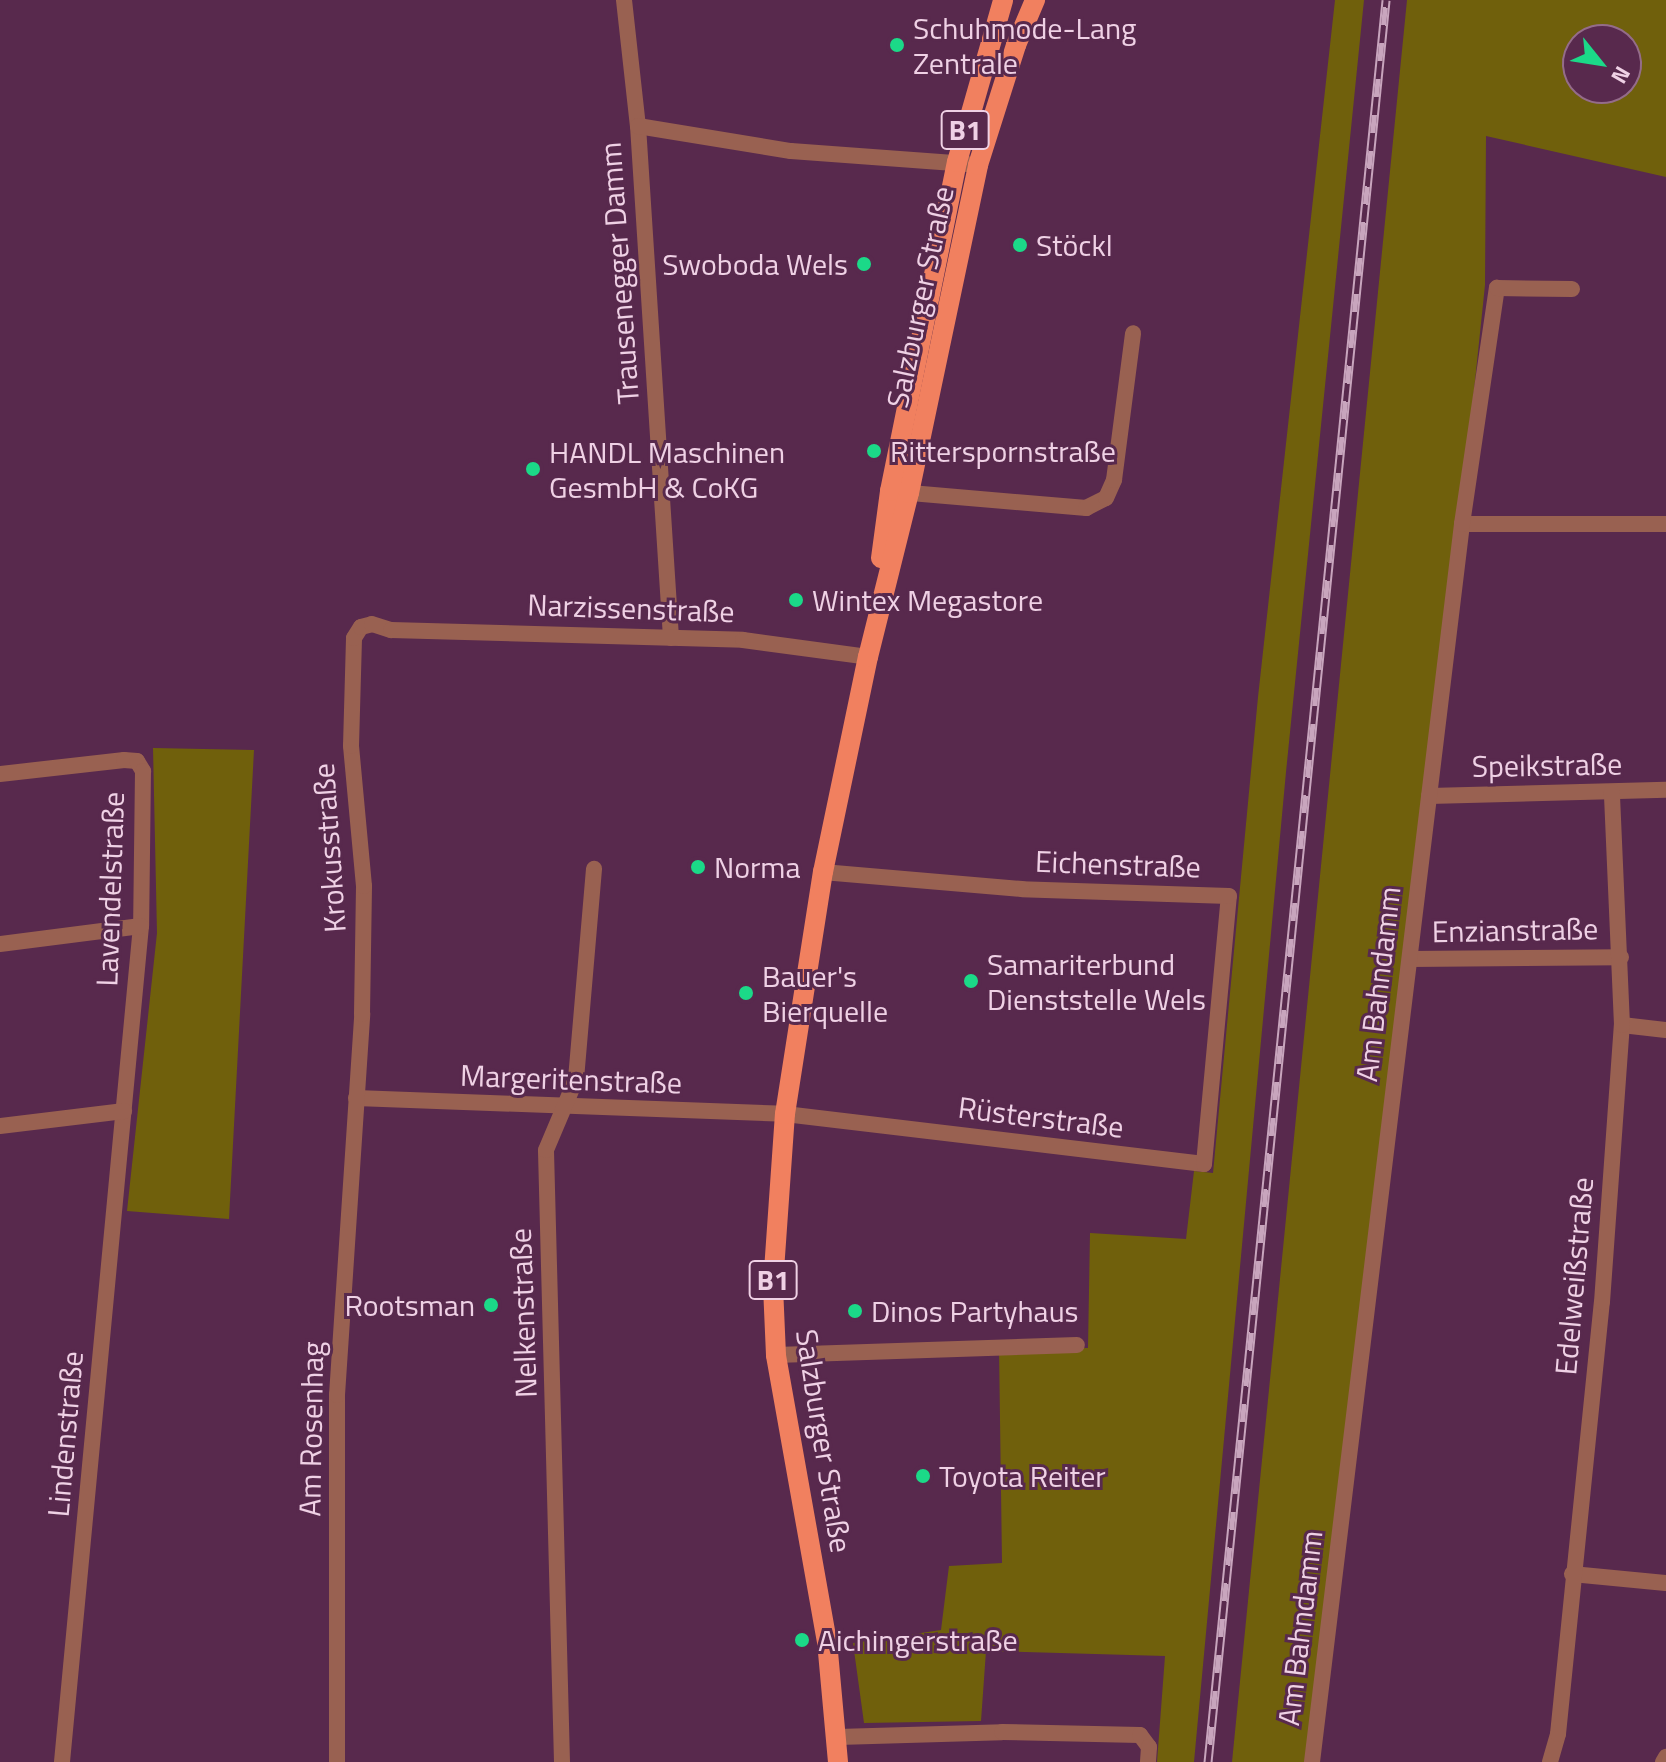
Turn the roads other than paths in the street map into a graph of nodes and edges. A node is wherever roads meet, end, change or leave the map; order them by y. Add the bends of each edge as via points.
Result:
1 (624, 0) edge
2 (1003, 0) edge
3 (1035, 0) edge
4 (638, 126) junction
5 (957, 162) junction
6 (978, 165) junction
7 (1572, 289) dead end
8 (1133, 333) dead end
9 (899, 492) junction
10 (1462, 524) junction
11 (1666, 524) edge
12 (391, 630) joint
13 (671, 638) junction
14 (868, 657) junction
15 (0, 774) edge
16 (1666, 790) edge
17 (1612, 792) junction
18 (1429, 796) junction
19 (594, 869) dead end
20 (823, 872) junction
21 (141, 926) junction
22 (0, 944) edge
23 (1621, 957) junction
24 (1410, 959) junction
25 (1622, 1025) junction
26 (1666, 1030) edge
27 (1212, 1079) joint
28 (356, 1098) junction
29 (565, 1107) junction
30 (124, 1111) junction
31 (785, 1114) junction
32 (0, 1126) edge
33 (1077, 1345) dead end
34 (776, 1355) junction
35 (1572, 1574) junction
36 (1666, 1583) edge
37 (838, 1737) junction
38 (62, 1762) edge
39 (337, 1762) edge
40 (562, 1762) edge
41 (838, 1762) edge
42 (1148, 1762) edge
43 (1312, 1762) edge
44 (1550, 1762) edge

1 - 4 street, Trausenegger Damm
2 - 5 main road, Salzburger Straße / B1
3 - 6 main road, Salzburger Straße / B1
4 - 5 street via 791,151
4 - 13 street, Trausenegger Damm
5 - 6 street
5 - 9 main road, Salzburger Straße / B1
6 - 9 main road, Salzburger Straße / B1
7 - 10 street, Am Bahndamm via 1497,288
8 - 9 street via 1114,480 1106,498 1086,508
9 - 14 main road, Salzburger Straße / B1
10 - 11 street
10 - 18 street, Am Bahndamm
12 - 13 street, Narzissenstraße
12 - 28 street, Krokusstraße via 372,624 361,627 354,638 351,746 364,886
13 - 14 street, Narzissenstraße via 743,640
14 - 20 main road, Salzburger Straße / B1
15 - 21 street, Lavendelstraße via 137,761 143,771
16 - 17 street, Speikstraße
17 - 18 street, Speikstraße
17 - 23 street, Edelweißstraße
18 - 24 street, Am Bahndamm
19 - 29 street, Nelkenstraße via 576,1079
20 - 27 street, Eichenstraße via 1022,889 1229,896
20 - 31 main road, Salzburger Straße / B1
21 - 22 street
21 - 30 street, Lavendelstraße
23 - 24 street, Enzianstraße
23 - 25 street, Edelweißstraße
24 - 43 street, Am Bahndamm
25 - 26 street
25 - 35 street, Edelweißstraße via 1602,1302
27 - 31 street, Rüsterstraße via 1204,1164
28 - 29 street, Margeritenstraße
28 - 39 street, Am Rosenhag via 337,1395
29 - 31 street, Margeritenstraße
29 - 40 street, Nelkenstraße via 546,1150
30 - 32 street
30 - 38 street, Lindenstraße
31 - 34 main road, Salzburger Straße / B1 via 773,1285
33 - 34 street
34 - 37 main road, Salzburger Straße / B1 via 820,1601
35 - 36 street
35 - 44 street, Edelweißstraße via 1558,1734
37 - 41 main road, Salzburger Straße / B1
37 - 42 street via 1140,1735 1149,1747

